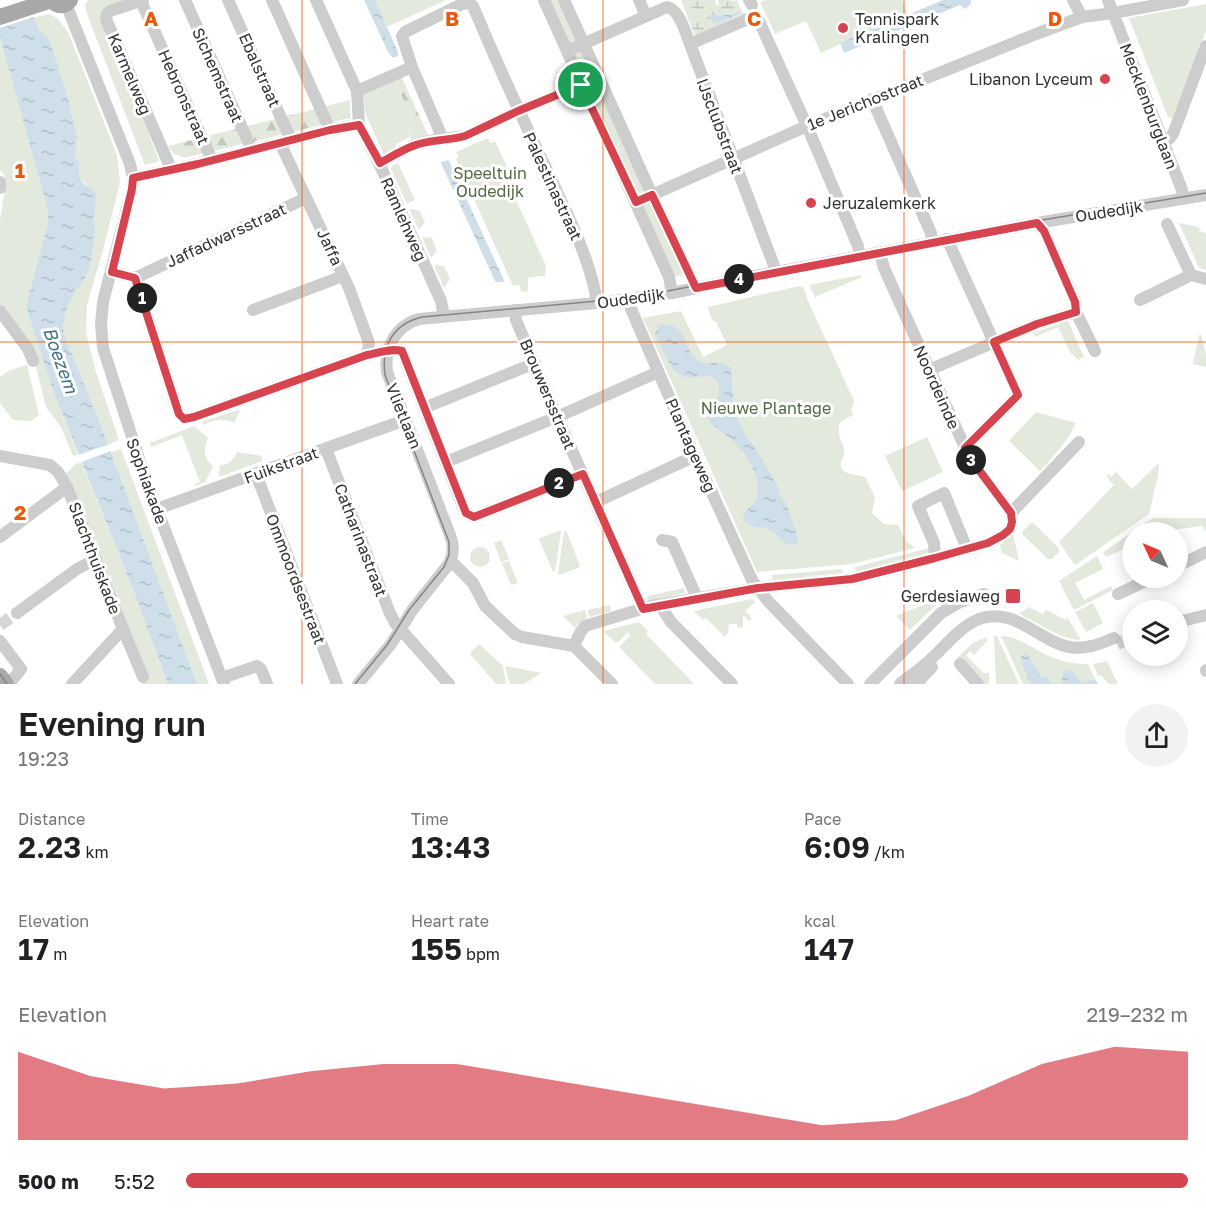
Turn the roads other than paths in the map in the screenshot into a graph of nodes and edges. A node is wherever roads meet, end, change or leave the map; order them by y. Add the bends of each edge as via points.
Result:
1 (142, 0) edge
2 (185, 0) edge
3 (228, 0) edge
4 (272, 0) edge
5 (316, 0) edge
6 (544, 0) edge
7 (564, 0) edge
8 (639, 0) edge
9 (1072, 0) edge
10 (1108, 0) edge
11 (1183, 0) edge
12 (49, 2) edge
13 (752, 8) edge
14 (0, 11) edge
15 (1113, 13) junction
16 (646, 16) junction
17 (0, 17) edge
18 (1082, 17) junction
19 (584, 43) junction
20 (690, 44) junction
21 (1206, 46) edge
22 (567, 51) junction
23 (412, 67) junction
24 (581, 85) junction
25 (357, 91) junction
26 (872, 99) junction
27 (518, 111) junction
28 (359, 125) junction
29 (807, 126) junction
30 (330, 130) junction
31 (443, 139) junction
32 (286, 141) junction
33 (1164, 142) junction
34 (252, 150) junction
35 (733, 158) junction
36 (212, 160) junction
37 (380, 163) junction
38 (171, 169) junction
39 (133, 178) junction
40 (0, 182) edge
41 (0, 188) edge
42 (652, 195) junction
43 (1206, 195) edge
44 (306, 198) junction
45 (1183, 200) junction
46 (636, 202) junction
47 (1037, 223) junction
48 (1167, 224) dead end
49 (947, 239) junction
50 (932, 243) junction
51 (880, 253) junction
52 (860, 257) junction
53 (112, 272) junction
54 (775, 272) junction
55 (1191, 275) junction
56 (343, 276) junction
57 (135, 278) junction
58 (1206, 279) edge
59 (696, 288) junction
60 (672, 293) junction
61 (629, 299) junction
62 (1140, 300) dead end
63 (597, 303) junction
64 (253, 310) dead end
65 (515, 310) junction
66 (0, 311) edge
67 (1076, 312) junction
68 (444, 316) junction
69 (994, 342) junction
70 (393, 350) junction
71 (1095, 351) dead end
72 (367, 355) junction
73 (33, 361) dead end
74 (535, 363) junction
75 (929, 370) junction
76 (658, 372) junction
77 (424, 408) junction
78 (557, 417) junction
79 (405, 420) junction
80 (1079, 442) dead end
81 (965, 448) junction
82 (326, 449) junction
83 (0, 456) edge
84 (695, 456) junction
85 (446, 462) junction
86 (256, 474) junction
87 (583, 474) junction
88 (68, 487) junction
89 (596, 502) junction
90 (157, 510) junction
91 (1011, 513) junction
92 (0, 537) edge
93 (662, 540) dead end
94 (967, 549) junction
95 (1206, 552) edge
96 (935, 558) junction
97 (96, 559) junction
98 (451, 561) junction
99 (1188, 561) edge
100 (758, 588) junction
101 (1131, 588) edge
102 (984, 594) dead end
103 (1118, 594) dead end
104 (697, 598) junction
105 (660, 605) junction
106 (643, 609) junction
107 (17, 613) tunnel mouth
108 (1206, 615) edge
109 (1188, 619) edge
110 (123, 629) junction
111 (399, 630) junction
112 (0, 641) edge
113 (574, 646) junction
114 (960, 664) dead end
115 (0, 676) edge
116 (143, 677) dead end
117 (223, 681) edge
118 (7, 684) edge
119 (72, 684) edge
120 (267, 684) edge
121 (337, 684) edge
122 (358, 684) edge
123 (449, 684) edge
124 (612, 684) edge
125 (732, 684) edge
126 (848, 684) edge
127 (870, 684) edge
128 (900, 684) edge
129 (916, 684) edge
130 (978, 684) edge

1 - 36 street, Hebronstraat
1 - 38 street, Karmelweg via 110,11 106,19
2 - 34 street, Sichemstraat
3 - 32 street, Ebalstraat
4 - 30 street
5 - 25 street
6 - 22 street
7 - 19 street
8 - 16 street
9 - 18 street
10 - 15 street, Mecklenburglaan
11 - 15 street
12 - 14 main road
12 - 17 main road
12 - 39 street, Karmelweg via 130,164
13 - 20 street via 750,18
13 - 29 street
15 - 18 street
15 - 33 street, Mecklenburglaan
16 - 19 street
16 - 20 street, IJsclubstraat via 667,7 673,9
18 - 26 street, 1e Jerichostraat
19 - 22 street
19 - 42 street
20 - 35 street, IJsclubstraat
21 - 33 street via 1173,134
22 - 24 street
23 - 25 street
23 - 27 street, Palestinastraat via 402,39 404,33 469,3
23 - 31 street
24 - 27 street
24 - 46 street
25 - 28 street
26 - 29 street, 1e Jerichostraat
26 - 50 street
27 - 31 street via 465,136
27 - 63 street, Palestinastraat via 568,215
28 - 30 street
28 - 37 street, Ramlehweg
29 - 35 street, 1e Jerichostraat
29 - 52 street
30 - 32 street
31 - 37 street via 414,145
32 - 34 street
32 - 44 street, Jaffa
33 - 45 street, Mecklenburglaan
34 - 36 street
35 - 42 street, 1e Jerichostraat
35 - 54 street, IJsclubstraat
36 - 38 street
37 - 68 street, Ramlehweg
38 - 39 street
39 - 53 street, Sophiakade
40 - 41 street
42 - 46 street, 1e Jerichostraat
42 - 59 street
43 - 45 street, Oudedijk
44 - 56 street, Jaffa
44 - 57 street, Jaffadwarsstraat
45 - 47 street, Oudedijk
46 - 60 street via 669,277
47 - 49 street, Oudedijk
47 - 67 street via 1044,231
48 - 55 street
49 - 50 street, Oudedijk
49 - 69 street
50 - 51 street, Oudedijk
51 - 52 street, Oudedijk
51 - 75 street, Noordeinde
52 - 54 street, Oudedijk
53 - 57 street
53 - 90 street, Sophiakade via 103,302 103,348
54 - 59 street, Oudedijk
55 - 58 street
55 - 62 street
56 - 64 street
56 - 72 street, Jaffa via 368,340
57 - 72 street via 179,414 184,419
59 - 60 street, Oudedijk
60 - 61 street, Oudedijk
61 - 63 street, Oudedijk
61 - 76 street, Plantageweg
63 - 65 street, Oudedijk
65 - 68 street, Oudedijk
65 - 74 street, Brouwersstraat
66 - 73 street
67 - 69 street
67 - 71 street
68 - 70 street, Oudedijk via 406,325 393,338
69 - 75 street
69 - 81 street via 1018,395
70 - 72 street
70 - 77 street, Vlietlaan via 402,351
70 - 79 street, Vlietlaan via 386,361 387,372
74 - 77 street
74 - 78 street, Brouwersstraat
75 - 81 street, Noordeinde
76 - 78 street
76 - 84 street, Plantageweg
77 - 85 street, Vlietlaan
78 - 85 street
78 - 87 street, Brouwersstraat
79 - 82 street, Fuikstraat
79 - 98 street, Vlietlaan via 452,539
80 - 91 street
81 - 91 street, Noordeinde
82 - 86 street, Fuikstraat
82 - 111 street, Catharinastraat
83 - 88 street, Slachthuiskade via 50,465
84 - 89 street
84 - 100 street, Plantageweg
85 - 87 street, Vlietlaan via 464,509 474,517
86 - 90 street, Fuikstraat
86 - 121 street, Ommoordsestraat
87 - 89 street, Brouwersstraat
88 - 92 street
88 - 97 street, Slachthuiskade
89 - 106 street, Brouwersstraat
90 - 117 street, Sophiakade
91 - 94 street via 1010,529 1003,535
93 - 104 street via 672,542
94 - 96 street
94 - 96 street via 944,493 918,506 934,543
95 - 99 street
96 - 100 street via 852,579
97 - 107 street
97 - 110 street, Slachthuiskade
98 - 111 street
98 - 113 street via 473,583 485,606 515,634
100 - 104 street
100 - 126 street, Plantageweg
101 - 103 street
102 - 127 street via 941,613
104 - 105 street
105 - 106 street
105 - 125 street via 671,622
106 - 113 street via 585,626
108 - 109 street
110 - 116 street, Slachthuiskade
110 - 119 street
111 - 122 street
111 - 123 street, Catharinastraat
112 - 118 street via 21,669
113 - 124 street
114 - 130 street
115 - 118 main road
117 - 120 street via 257,666
128 - 129 street via 971,622 981,618 1007,618 1069,647 1115,641 1096,652 1070,653 1006,624 981,626 961,637

